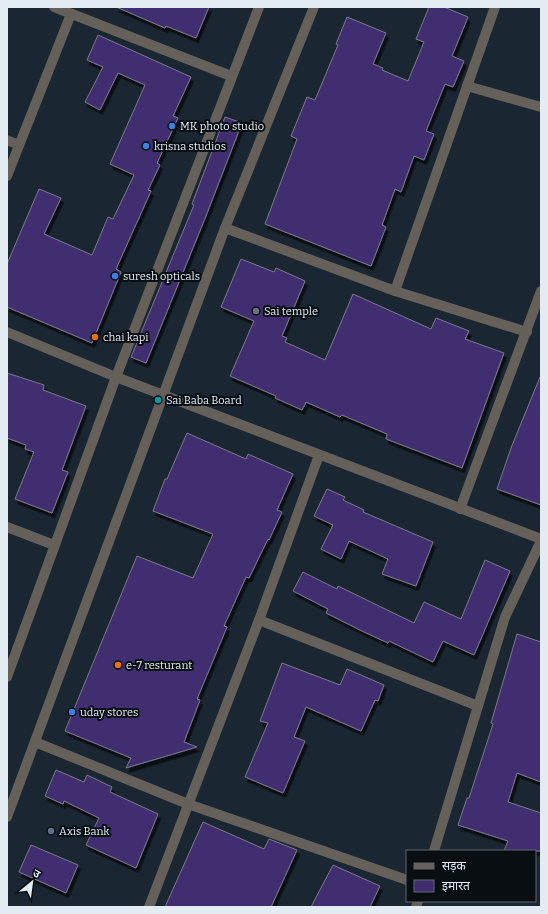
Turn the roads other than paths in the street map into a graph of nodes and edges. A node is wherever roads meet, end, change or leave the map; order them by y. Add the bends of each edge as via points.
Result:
1 (54, 7) edge
2 (259, 7) edge
3 (314, 7) edge
4 (496, 7) edge
5 (71, 14) junction
6 (232, 76) junction
7 (466, 86) junction
8 (541, 107) edge
9 (7, 140) edge
10 (19, 145) junction
11 (7, 176) edge
12 (225, 228) junction
13 (395, 291) junction
14 (541, 291) edge
15 (7, 332) edge
16 (526, 332) junction
17 (116, 378) junction
18 (164, 395) junction
19 (319, 455) junction
20 (460, 509) junction
21 (7, 527) edge
22 (541, 540) edge
23 (54, 545) junction
24 (259, 620) junction
25 (7, 677) edge
26 (478, 706) junction
27 (35, 742) junction
28 (188, 804) junction
29 (7, 817) edge
30 (434, 850) edge
31 (406, 880) edge
32 (149, 907) edge

1 - 5 street
2 - 6 street
3 - 12 street
4 - 7 street
5 - 6 street
5 - 10 street
6 - 17 street
7 - 8 street
7 - 13 street
9 - 10 street
10 - 11 street
12 - 13 street
12 - 18 street
13 - 16 street
14 - 16 street
15 - 17 street
16 - 20 street
17 - 18 street
17 - 23 street
18 - 19 street
18 - 27 street
19 - 20 street
19 - 24 street
20 - 22 street
21 - 23 street
22 - 26 street via 505,617
23 - 25 street
24 - 26 street
24 - 28 street
26 - 30 street
27 - 28 street
27 - 29 street
28 - 31 street
28 - 32 street

